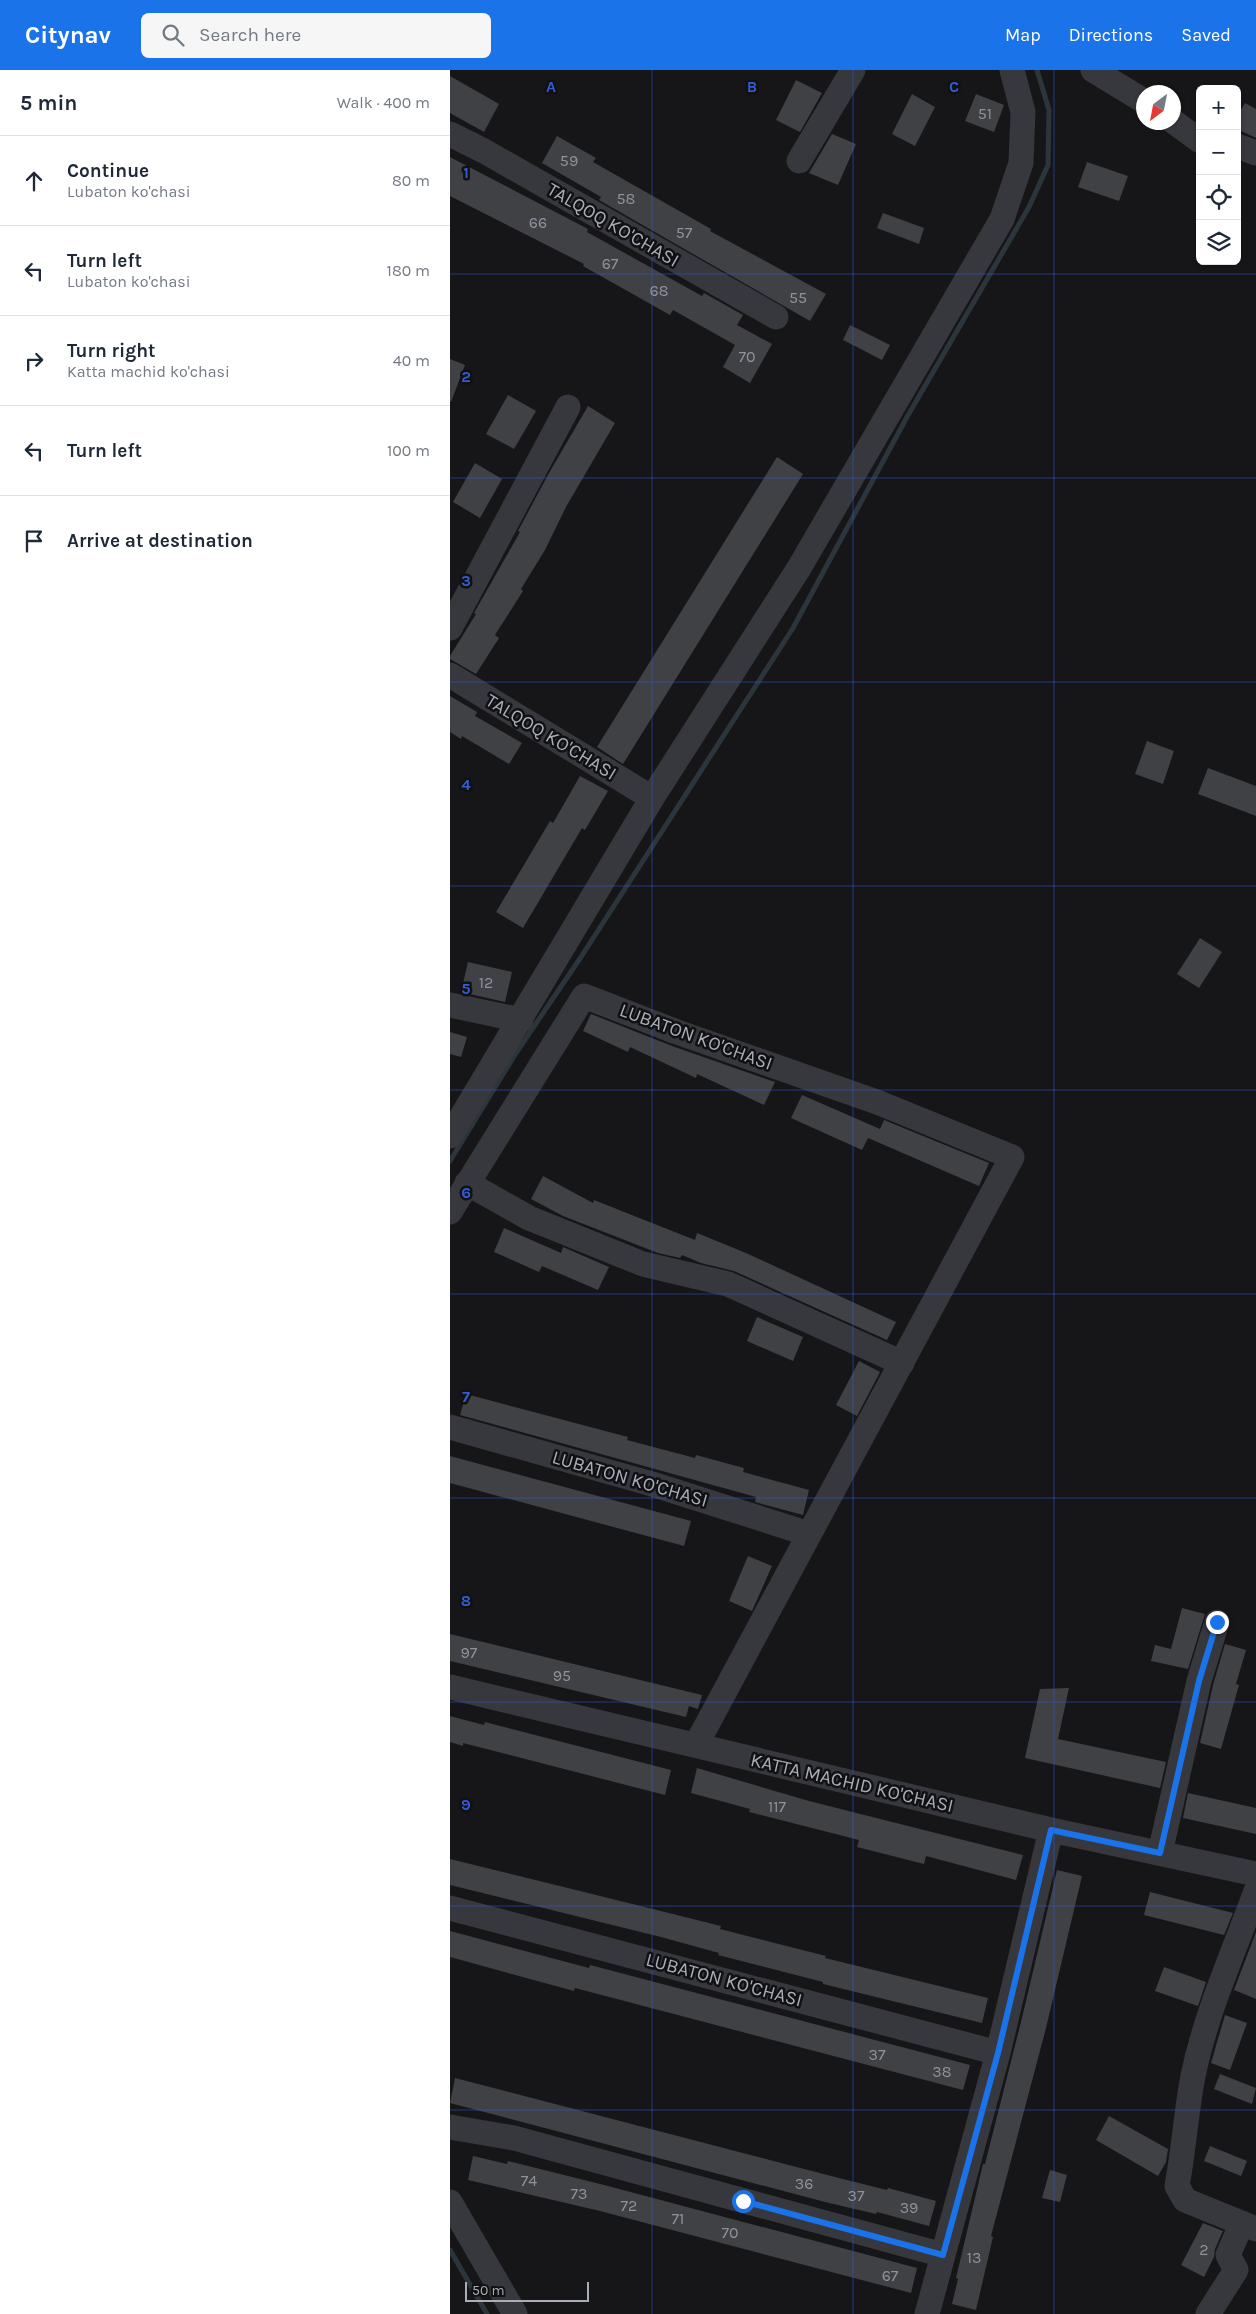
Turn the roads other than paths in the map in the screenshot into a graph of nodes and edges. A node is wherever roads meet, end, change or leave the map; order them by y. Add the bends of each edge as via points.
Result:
1 (853, 70) edge
2 (1012, 70) edge
3 (1093, 70) edge
4 (1136, 96) edge
5 (1181, 127) edge
6 (450, 134) edge
7 (1196, 138) edge
8 (1241, 147) edge
9 (1256, 153) edge
10 (799, 161) dead end
11 (776, 317) dead end
12 (568, 407) dead end
13 (450, 628) edge
14 (450, 675) edge
15 (652, 798) junction
16 (450, 1005) edge
17 (521, 1020) junction
18 (450, 1136) edge
19 (467, 1183) junction
20 (450, 1212) edge
21 (902, 1363) junction
22 (450, 1427) edge
23 (809, 1534) junction
24 (1217, 1622) dead end
25 (450, 1687) edge
26 (696, 1745) junction
27 (1051, 1830) junction
28 (1160, 1853) junction
29 (1256, 1874) edge
30 (1256, 1891) edge
31 (450, 1908) edge
32 (998, 2053) junction
33 (450, 2127) edge
34 (450, 2202) edge
35 (1249, 2226) edge
36 (943, 2255) junction
37 (516, 2314) edge
38 (926, 2314) edge
39 (1208, 2314) edge

1 - 10 street
2 - 15 street via 1023,112 1021,163 1002,219 799,568
3 - 4 street
5 - 7 street
6 - 11 street, TALQOQ KO'CHASI
8 - 9 street
12 - 13 street
14 - 15 street, TALQOQ KO'CHASI
15 - 17 street
16 - 17 street
17 - 18 street
19 - 20 street, LUBATON KO'CHASI
19 - 21 street via 528,1218 643,1264 728,1284
19 - 21 street, LUBATON KO'CHASI via 584,996 877,1102 1012,1157
21 - 23 street
22 - 23 street, LUBATON KO'CHASI via 652,1484
23 - 26 street
24 - 28 street via 1199,1681
25 - 26 street, KATTA MACHID KO'CHASI
26 - 27 street, KATTA MACHID KO'CHASI
27 - 28 street, KATTA MACHID KO'CHASI
27 - 32 street
28 - 29 street, KATTA MACHID KO'CHASI
30 - 35 street via 1215,1997 1193,2076 1177,2186 1185,2200
31 - 32 street, LUBATON KO'CHASI
32 - 36 street
33 - 36 street via 514,2138
34 - 37 street
35 - 39 street via 1228,2255 1236,2270
36 - 38 street

